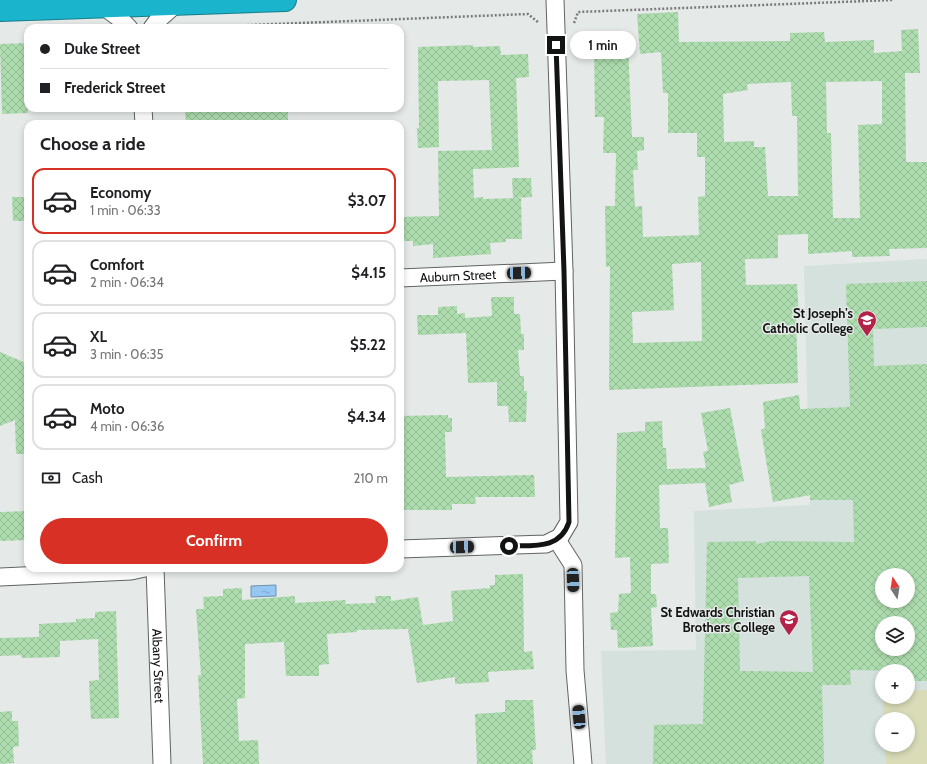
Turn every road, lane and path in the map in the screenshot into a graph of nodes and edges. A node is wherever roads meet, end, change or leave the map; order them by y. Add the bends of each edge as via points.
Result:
1 (285, 0) edge
2 (555, 0) edge
3 (893, 0) edge
4 (173, 2) edge
5 (108, 3) edge
6 (0, 10) edge
7 (574, 23) dead end
8 (125, 24) edge
9 (155, 24) edge
10 (275, 24) edge
11 (541, 24) dead end
12 (564, 271) junction
13 (404, 278) edge
14 (557, 540) junction
15 (404, 550) edge
16 (109, 572) edge
17 (155, 572) edge
18 (0, 577) edge
19 (162, 764) edge
20 (583, 764) edge

1 - 4 highway
2 - 12 street
3 - 7 path via 578,12
4 - 5 highway
4 - 9 street
5 - 6 highway
5 - 8 street
10 - 11 path via 528,14
12 - 13 street, Auburn Street
12 - 14 street via 570,509 568,525
14 - 15 street via 540,544
14 - 20 street via 573,565 575,670
16 - 18 street
17 - 19 street, Albany Street

